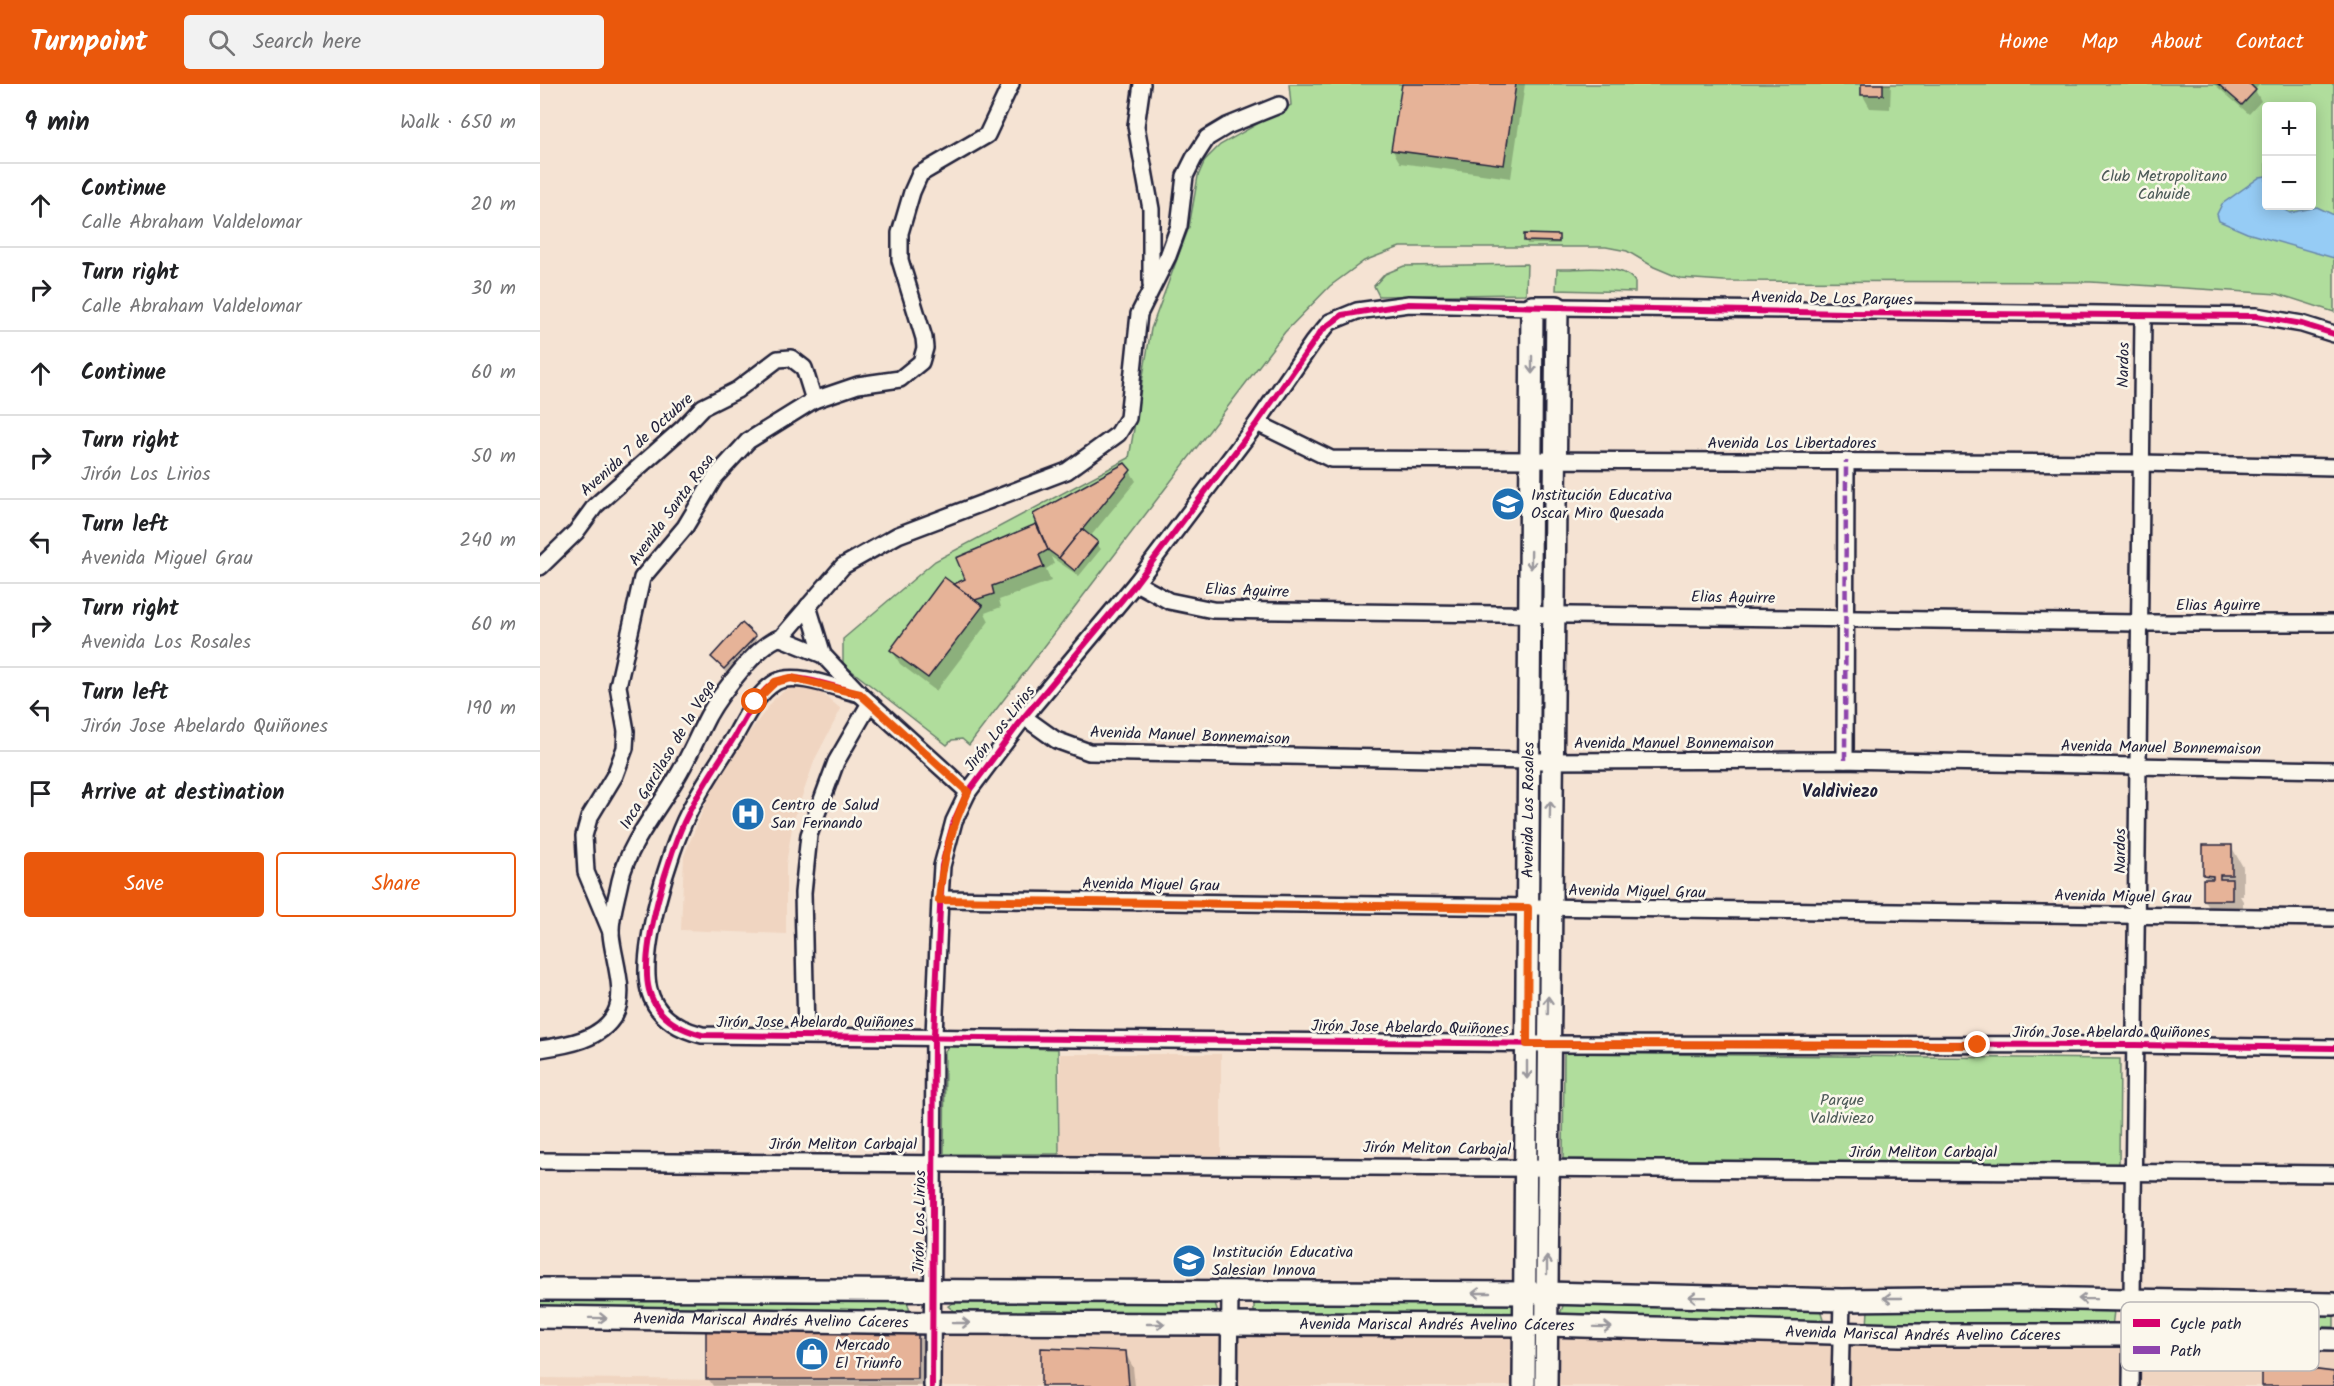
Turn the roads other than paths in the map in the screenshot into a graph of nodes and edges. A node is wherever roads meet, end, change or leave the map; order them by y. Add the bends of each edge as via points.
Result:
1 (1011, 84) edge
2 (1142, 84) edge
3 (1279, 105) dead end
4 (1151, 288) junction
5 (1532, 307) junction
6 (1557, 307) junction
7 (2143, 316) junction
8 (1330, 322) joint
9 (2334, 334) edge
10 (814, 400) junction
11 (1257, 423) junction
12 (1532, 459) junction
13 (1554, 459) junction
14 (1846, 461) junction
15 (2141, 463) junction
16 (2334, 467) edge
17 (540, 567) edge
18 (1136, 583) junction
19 (808, 606) junction
20 (1530, 613) junction
21 (1552, 613) junction
22 (1845, 618) junction
23 (2139, 623) junction
24 (2334, 623) edge
25 (781, 638) junction
26 (823, 655) junction
27 (865, 699) junction
28 (1024, 717) junction
29 (1845, 760) junction
30 (1529, 761) junction
31 (1551, 761) junction
32 (2138, 765) junction
33 (2334, 770) edge
34 (968, 792) junction
35 (939, 900) junction
36 (1528, 908) junction
37 (1549, 909) junction
38 (2137, 916) junction
39 (2334, 918) edge
40 (611, 932) junction
41 (806, 1035) junction
42 (934, 1035) junction
43 (1537, 1044) junction
44 (2136, 1045) junction
45 (2334, 1048) edge
46 (540, 1049) edge
47 (540, 1161) edge
48 (934, 1162) junction
49 (1536, 1168) junction
50 (2134, 1171) junction
51 (2334, 1174) edge
52 (540, 1289) edge
53 (933, 1291) junction
54 (1230, 1292) junction
55 (1525, 1293) junction
56 (1546, 1293) junction
57 (1842, 1300) junction
58 (2132, 1300) junction
59 (2233, 1302) edge
60 (2319, 1304) edge
61 (2334, 1304) edge
62 (540, 1317) edge
63 (932, 1323) junction
64 (1230, 1324) junction
65 (1525, 1325) junction
66 (1546, 1325) junction
67 (1842, 1333) junction
68 (2121, 1335) edge
69 (2319, 1340) edge
70 (2334, 1340) edge
71 (932, 1386) edge
72 (1229, 1386) edge
73 (1524, 1386) edge
74 (1546, 1386) edge
75 (1840, 1386) edge

1 - 10 street, Avenida Santa Rosa via 987,135 920,174 912,192 900,233 900,260 924,338 921,362 900,379 858,386
2 - 4 street via 1137,126 1151,209
3 - 4 street, Inca Garcilaso de la Vega via 1207,138 1185,176 1179,226
4 - 19 street, Inca Garcilaso de la Vega via 1139,314 1128,418 1118,434 1067,471 898,536 843,566
5 - 6 street, Avenida De Los Parques
5 - 8 street, Avenida De Los Parques via 1409,304 1357,311
5 -> 12 street, Avenida Los Rosales
6 - 7 street, Avenida De Los Parques
6 - 13 street, Avenida Los Rosales
7 - 9 street, Avenida De Los Parques via 2256,316
7 - 15 street, Nardos
8 - 11 street, Jirón Los Lirios
10 - 17 street, Avenida 7 de Octubre via 804,368 791,358 778,359 737,390 703,407 595,506 576,532
10 - 40 street, Avenida Santa Rosa via 748,441 715,477 685,527 642,578 618,686 625,748 615,775 589,818 584,836 585,872
11 - 12 street, Avenida Los Libertadores via 1332,459
11 - 18 street, Jirón Los Lirios
12 - 13 street, Avenida Los Libertadores
12 -> 20 street, Avenida Los Rosales
13 - 14 street, Avenida Los Libertadores
13 - 21 street, Avenida Los Rosales
14 - 15 street, Avenida Los Libertadores
14 - 22 street
15 - 16 street, Avenida Los Libertadores
15 - 23 street, Nardos
18 - 20 street, Elias Aguirre via 1169,601 1213,610
18 - 28 street, Jirón Los Lirios
19 - 25 street, Inca Garcilaso de la Vega
19 - 26 street
20 - 21 street, Elias Aguirre
20 - 30 street, Avenida Los Rosales
21 - 22 street, Elias Aguirre
21 - 31 street, Avenida Los Rosales
22 - 23 street, Elias Aguirre
22 - 29 street
23 - 24 street, Elias Aguirre
23 - 32 street, Nardos
25 - 26 street
25 - 40 street, Inca Garcilaso de la Vega via 758,652 709,715 621,877
26 - 27 street
27 - 34 street
27 - 41 street via 808,835 803,893
27 - 41 street, Jirón Jose Abelardo Quiñones via 791,678 775,682 755,702 687,815 648,939 649,991 665,1018 683,1030 702,1035
28 - 30 street, Avenida Manuel Bonnemaison via 1056,740 1089,752
28 - 34 street, Jirón Los Lirios
29 - 31 street, Avenida Manuel Bonnemaison
29 - 32 street, Avenida Manuel Bonnemaison
30 - 31 street, Avenida Manuel Bonnemaison
30 - 36 street, Avenida Los Rosales
37 -> 31 street, Avenida Los Rosales
32 - 33 street, Avenida Manuel Bonnemaison
32 - 38 street, Nardos
34 - 35 street, Jirón Los Lirios via 954,822 942,866
35 - 36 street, Avenida Miguel Grau
35 - 42 street, Jirón Los Lirios
36 - 37 street, Avenida Miguel Grau
36 - 43 street, Avenida Los Rosales
37 - 38 street, Avenida Miguel Grau
43 -> 37 street, Avenida Los Rosales
38 - 39 street, Avenida Miguel Grau
38 - 44 street, Nardos
40 - 46 street, Inca Garcilaso de la Vega via 621,1003 614,1017 604,1029 572,1044
41 - 42 street, Jirón Jose Abelardo Quiñones
42 - 43 street, Jirón Jose Abelardo Quiñones
42 - 48 street, Jirón Los Lirios
43 - 44 street, Jirón Jose Abelardo Quiñones
43 - 49 street, Avenida Los Rosales
44 - 45 street, Jirón Jose Abelardo Quiñones
44 - 50 street, Nardos
47 - 48 street, Jirón Meliton Carbajal
48 - 49 street, Jirón Meliton Carbajal
48 - 53 street, Jirón Los Lirios
49 - 50 street, Jirón Meliton Carbajal
49 - 55 street, Avenida Los Rosales
56 -> 49 street, Avenida Los Rosales
50 - 51 street, Jirón Meliton Carbajal
50 - 58 street, Nardos
52 - 53 street, Avenida Mariscal Andrés Avelino Cáceres
53 - 54 street, Avenida Mariscal Andrés Avelino Cáceres
53 - 63 street, Jirón Los Lirios
55 -> 54 street, Avenida Mariscal Andrés Avelino Cáceres
54 - 64 street
55 - 56 street, Avenida Mariscal Andrés Avelino Cáceres
55 - 65 street, Avenida Los Rosales
57 -> 56 street, Avenida Mariscal Andrés Avelino Cáceres
56 - 66 street, Avenida Los Rosales
58 -> 57 street, Avenida Mariscal Andrés Avelino Cáceres
57 - 67 street
58 - 59 street, Avenida Mariscal Andrés Avelino Cáceres
60 - 61 street, Avenida Mariscal Andrés Avelino Cáceres
62 -> 63 street, Avenida Mariscal Andrés Avelino Cáceres
63 -> 64 street, Avenida Mariscal Andrés Avelino Cáceres
63 - 71 street, Jirón Los Lirios
64 - 65 street, Avenida Mariscal Andrés Avelino Cáceres
64 - 72 street
65 - 66 street, Avenida Mariscal Andrés Avelino Cáceres
65 - 73 street, Avenida Los Rosales
66 -> 67 street, Avenida Mariscal Andrés Avelino Cáceres
66 - 74 street, Avenida Los Rosales
67 - 68 street, Avenida Mariscal Andrés Avelino Cáceres
67 - 75 street
69 - 70 street, Avenida Mariscal Andrés Avelino Cáceres

